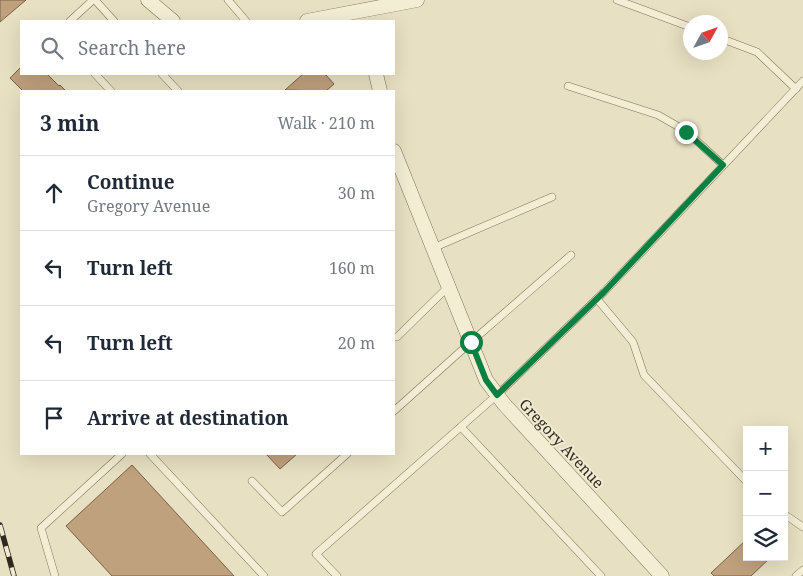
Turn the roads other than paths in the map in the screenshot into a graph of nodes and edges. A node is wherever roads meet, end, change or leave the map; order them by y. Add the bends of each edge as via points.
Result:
1 (94, 0) edge
2 (148, 0) edge
3 (228, 0) edge
4 (417, 0) edge
5 (617, 0) edge
6 (363, 16) edge
7 (71, 20) edge
8 (113, 20) edge
9 (172, 20) edge
10 (245, 20) edge
11 (319, 20) edge
12 (683, 24) edge
13 (728, 41) edge
14 (96, 75) edge
15 (163, 75) edge
16 (376, 75) edge
17 (803, 81) edge
18 (568, 86) dead end
19 (796, 89) junction
20 (110, 90) edge
21 (177, 90) edge
22 (380, 90) edge
23 (395, 156) edge
24 (723, 165) junction
25 (552, 197) dead end
26 (432, 248) junction
27 (571, 256) dead end
28 (448, 287) junction
29 (597, 299) junction
30 (397, 337) dead end
31 (471, 342) junction
32 (497, 395) junction
33 (395, 411) edge
34 (461, 427) junction
35 (121, 455) edge
36 (151, 455) edge
37 (346, 455) edge
38 (743, 478) edge
39 (252, 481) dead end
40 (787, 516) edge
41 (803, 527) edge
42 (803, 570) edge
43 (55, 576) edge
44 (264, 576) edge
45 (338, 576) edge
46 (601, 576) edge
47 (662, 576) edge
48 (796, 576) edge

1 - 7 lane
1 - 8 lane
2 - 9 street
3 - 10 lane
4 - 6 street
5 - 12 lane
6 - 11 street
13 - 19 lane via 758,52
14 - 20 lane
15 - 21 lane
16 - 22 street
17 - 19 lane
18 - 24 lane via 658,115 686,132
19 - 24 lane
23 - 26 street, Gregory Avenue
24 - 29 lane
25 - 26 lane
26 - 28 street, Gregory Avenue
27 - 31 lane
28 - 30 lane
28 - 31 street, Gregory Avenue
29 - 32 lane
29 - 38 lane via 633,342 644,375
31 - 32 street, Gregory Avenue via 486,380
31 - 33 lane
32 - 34 lane
32 - 47 street, Gregory Avenue
34 - 45 lane via 316,554
34 - 46 lane
35 - 43 lane via 41,528
36 - 44 lane
37 - 39 lane via 282,512
40 - 41 lane
42 - 48 lane

